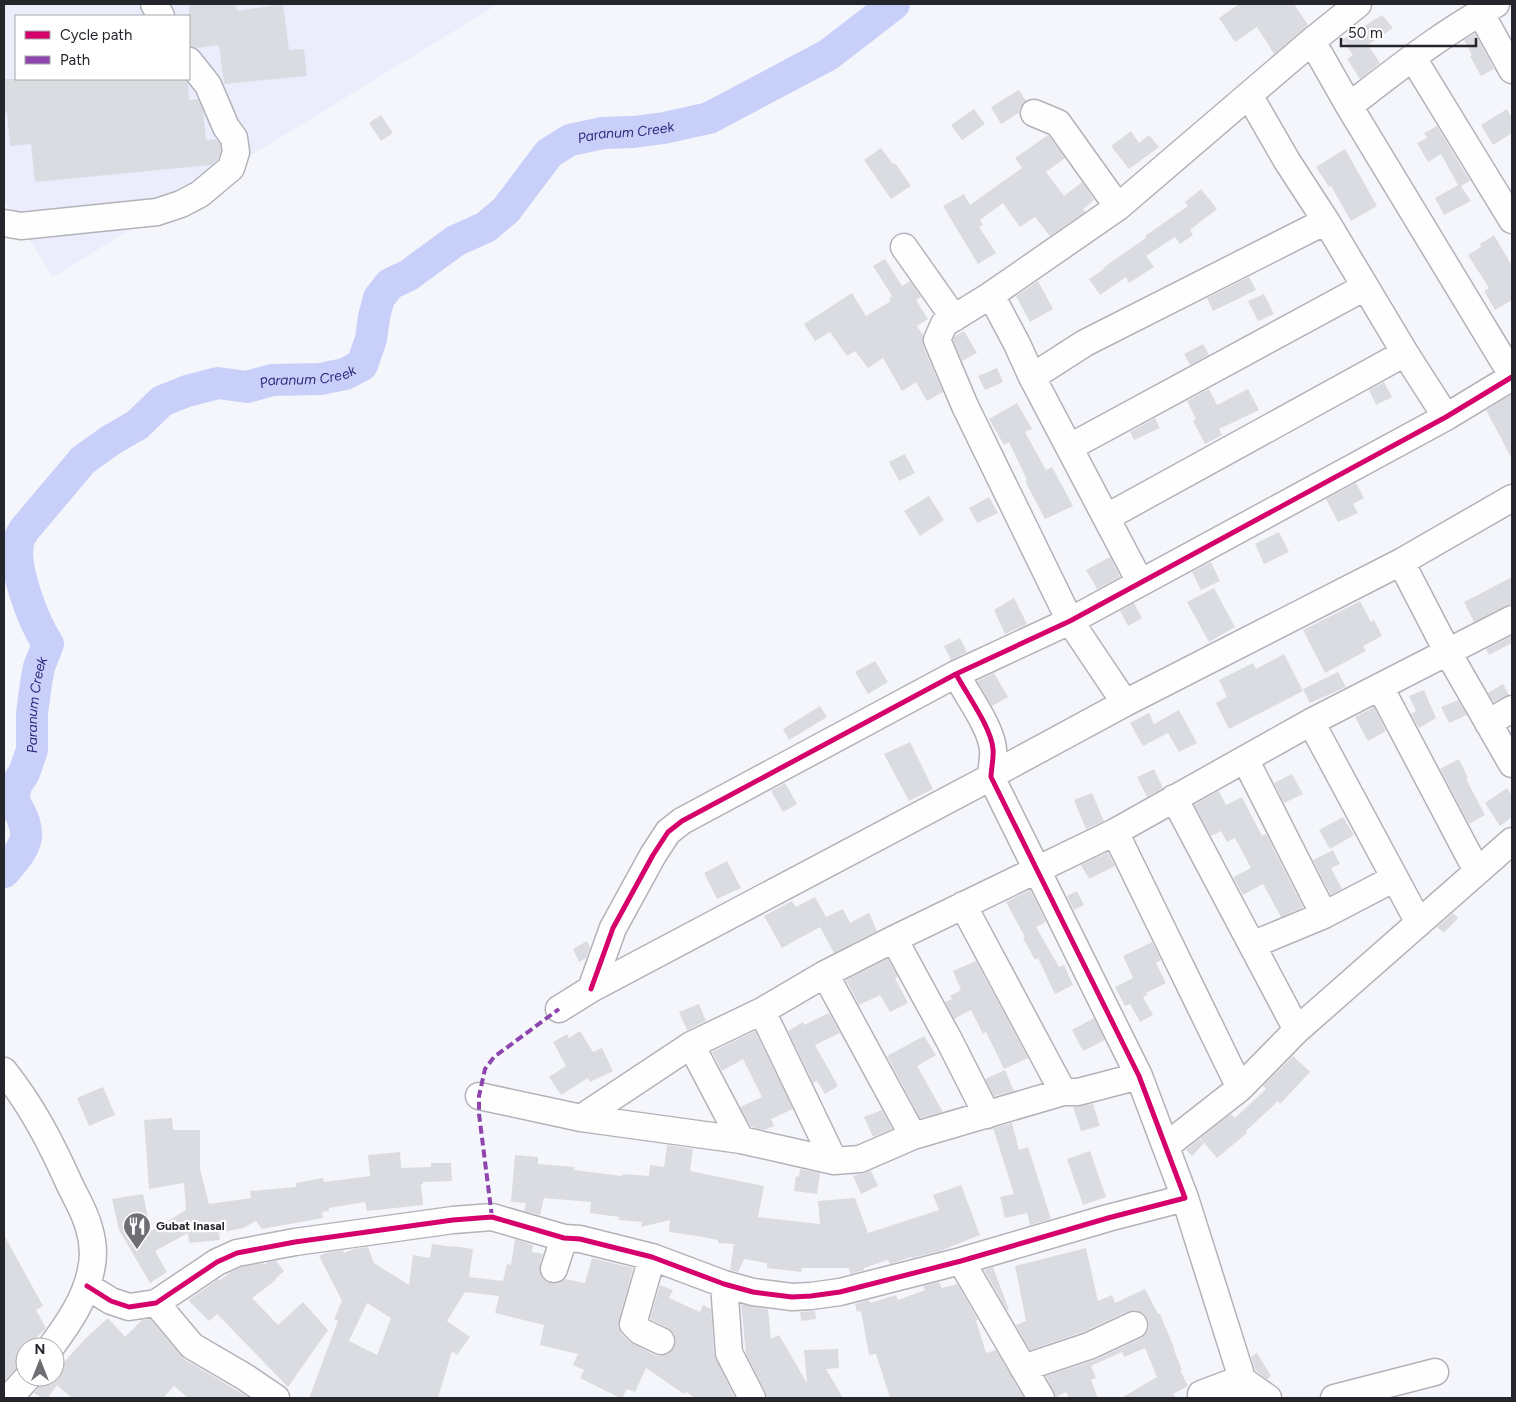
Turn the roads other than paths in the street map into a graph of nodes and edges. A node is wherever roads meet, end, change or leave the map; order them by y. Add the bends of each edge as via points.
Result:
1 (154, 4) edge
2 (1358, 4) edge
3 (1488, 8) edge
4 (160, 15) edge
5 (1312, 41) junction
6 (1413, 58) junction
7 (190, 62) edge
8 (1512, 70) edge
9 (1249, 95) junction
10 (1349, 106) junction
11 (1034, 113) dead end
12 (1118, 207) junction
13 (1326, 220) junction
14 (1512, 220) edge
15 (4, 223) edge
16 (904, 247) dead end
17 (1365, 287) junction
18 (991, 295) junction
19 (954, 318) junction
20 (1405, 353) junction
21 (1512, 376) edge
22 (1032, 377) junction
23 (1446, 417) junction
24 (1070, 447) junction
25 (1512, 498) edge
26 (1107, 517) junction
27 (1401, 562) junction
28 (1140, 582) junction
29 (1512, 619) edge
30 (1070, 621) junction
31 (1447, 651) junction
32 (956, 674) junction
33 (1380, 687) junction
34 (1125, 703) junction
35 (1512, 709) edge
36 (1311, 722) junction
37 (1488, 723) junction
38 (1245, 759) junction
39 (1512, 764) edge
40 (991, 777) junction
41 (1174, 798) junction
42 (1115, 832) junction
43 (1512, 841) edge
44 (1037, 869) junction
45 (1477, 871) junction
46 (1395, 878) junction
47 (963, 905) junction
48 (1324, 915) junction
49 (1418, 923) junction
50 (894, 940) junction
51 (1252, 945) junction
52 (825, 974) junction
53 (591, 989) junction
54 (559, 1009) dead end
55 (762, 1011) junction
56 (1297, 1030) junction
57 (691, 1045) junction
58 (4, 1072) edge
59 (1139, 1076) junction
60 (1240, 1088) junction
61 (1063, 1092) junction
62 (479, 1096) dead end
63 (987, 1115) junction
64 (581, 1118) junction
65 (913, 1136) junction
66 (741, 1140) junction
67 (1166, 1146) junction
68 (834, 1161) junction
69 (1185, 1198) junction
70 (564, 1238) junction
71 (652, 1257) junction
72 (961, 1261) junction
73 (554, 1269) dead end
74 (724, 1284) junction
75 (87, 1286) junction
76 (156, 1303) junction
77 (1134, 1325) dead end
78 (58, 1337) edge
79 (661, 1342) dead end
80 (1024, 1368) junction
81 (1435, 1372) dead end
82 (1235, 1389) edge
83 (276, 1398) edge
84 (752, 1398) edge
85 (1041, 1398) edge
86 (1201, 1398) edge
87 (1268, 1398) edge
88 (1334, 1398) edge

1 - 4 street
2 - 5 street
3 - 6 street
3 - 8 street
5 - 9 street
5 - 10 street
6 - 10 street
6 - 14 street
7 - 15 street via 208,85 234,138 236,152 231,168 200,194 157,212 21,226
9 - 12 street
9 - 13 street
10 - 21 street
11 - 12 street via 1058,123
12 - 18 street
13 - 17 street
13 - 22 street via 1085,343
16 - 19 street
17 - 20 street
17 - 24 street
18 - 19 street
18 - 22 street
19 - 30 street via 944,324 937,340 965,406
20 - 23 street
20 - 26 street
21 - 23 street
22 - 24 street
23 - 28 street
24 - 26 street
25 - 27 street
26 - 28 street
27 - 31 street
27 - 34 street
28 - 30 street
29 - 31 street
30 - 32 street
30 - 34 street
31 - 33 street
31 - 37 street
32 - 40 street via 990,737 993,750
32 - 53 street via 682,821 668,832 613,928
33 - 36 street
33 - 45 street
34 - 40 street
35 - 37 street
36 - 38 street
36 - 46 street
37 - 39 street
38 - 41 street
38 - 48 street
40 - 44 street
40 - 53 street
41 - 42 street
41 - 51 street
42 - 44 street
42 - 60 street
43 - 45 street
44 - 47 street
44 - 59 street
45 - 49 street
46 - 48 street
46 - 49 street
47 - 50 street
47 - 61 street
48 - 51 street
49 - 56 street
50 - 52 street
50 - 63 street
51 - 56 street
52 - 55 street
52 - 65 street
53 - 54 street
55 - 57 street
55 - 68 street
56 - 60 street
57 - 64 street
57 - 66 street
58 - 75 street via 38,1120 90,1229 93,1252
59 - 61 street via 1078,1092
59 - 67 street
60 - 67 street
61 - 63 street
62 - 64 street
63 - 65 street
64 - 66 street
65 - 68 street via 860,1159
66 - 68 street
67 - 69 street
69 - 72 street
69 - 82 street via 1240,1372
70 - 71 street
70 - 73 street
70 - 76 street via 492,1217 295,1242 237,1253 217,1262
71 - 74 street
71 - 79 street via 633,1324
72 - 74 street via 840,1292 811,1296 753,1292
72 - 80 street
74 - 84 street via 729,1353
75 - 76 street via 111,1301 129,1307
75 - 78 street via 72,1318
76 - 83 street via 192,1346
77 - 80 street via 1089,1346
80 - 85 street
81 - 88 street
82 - 86 street via 1201,1394
82 - 87 street

